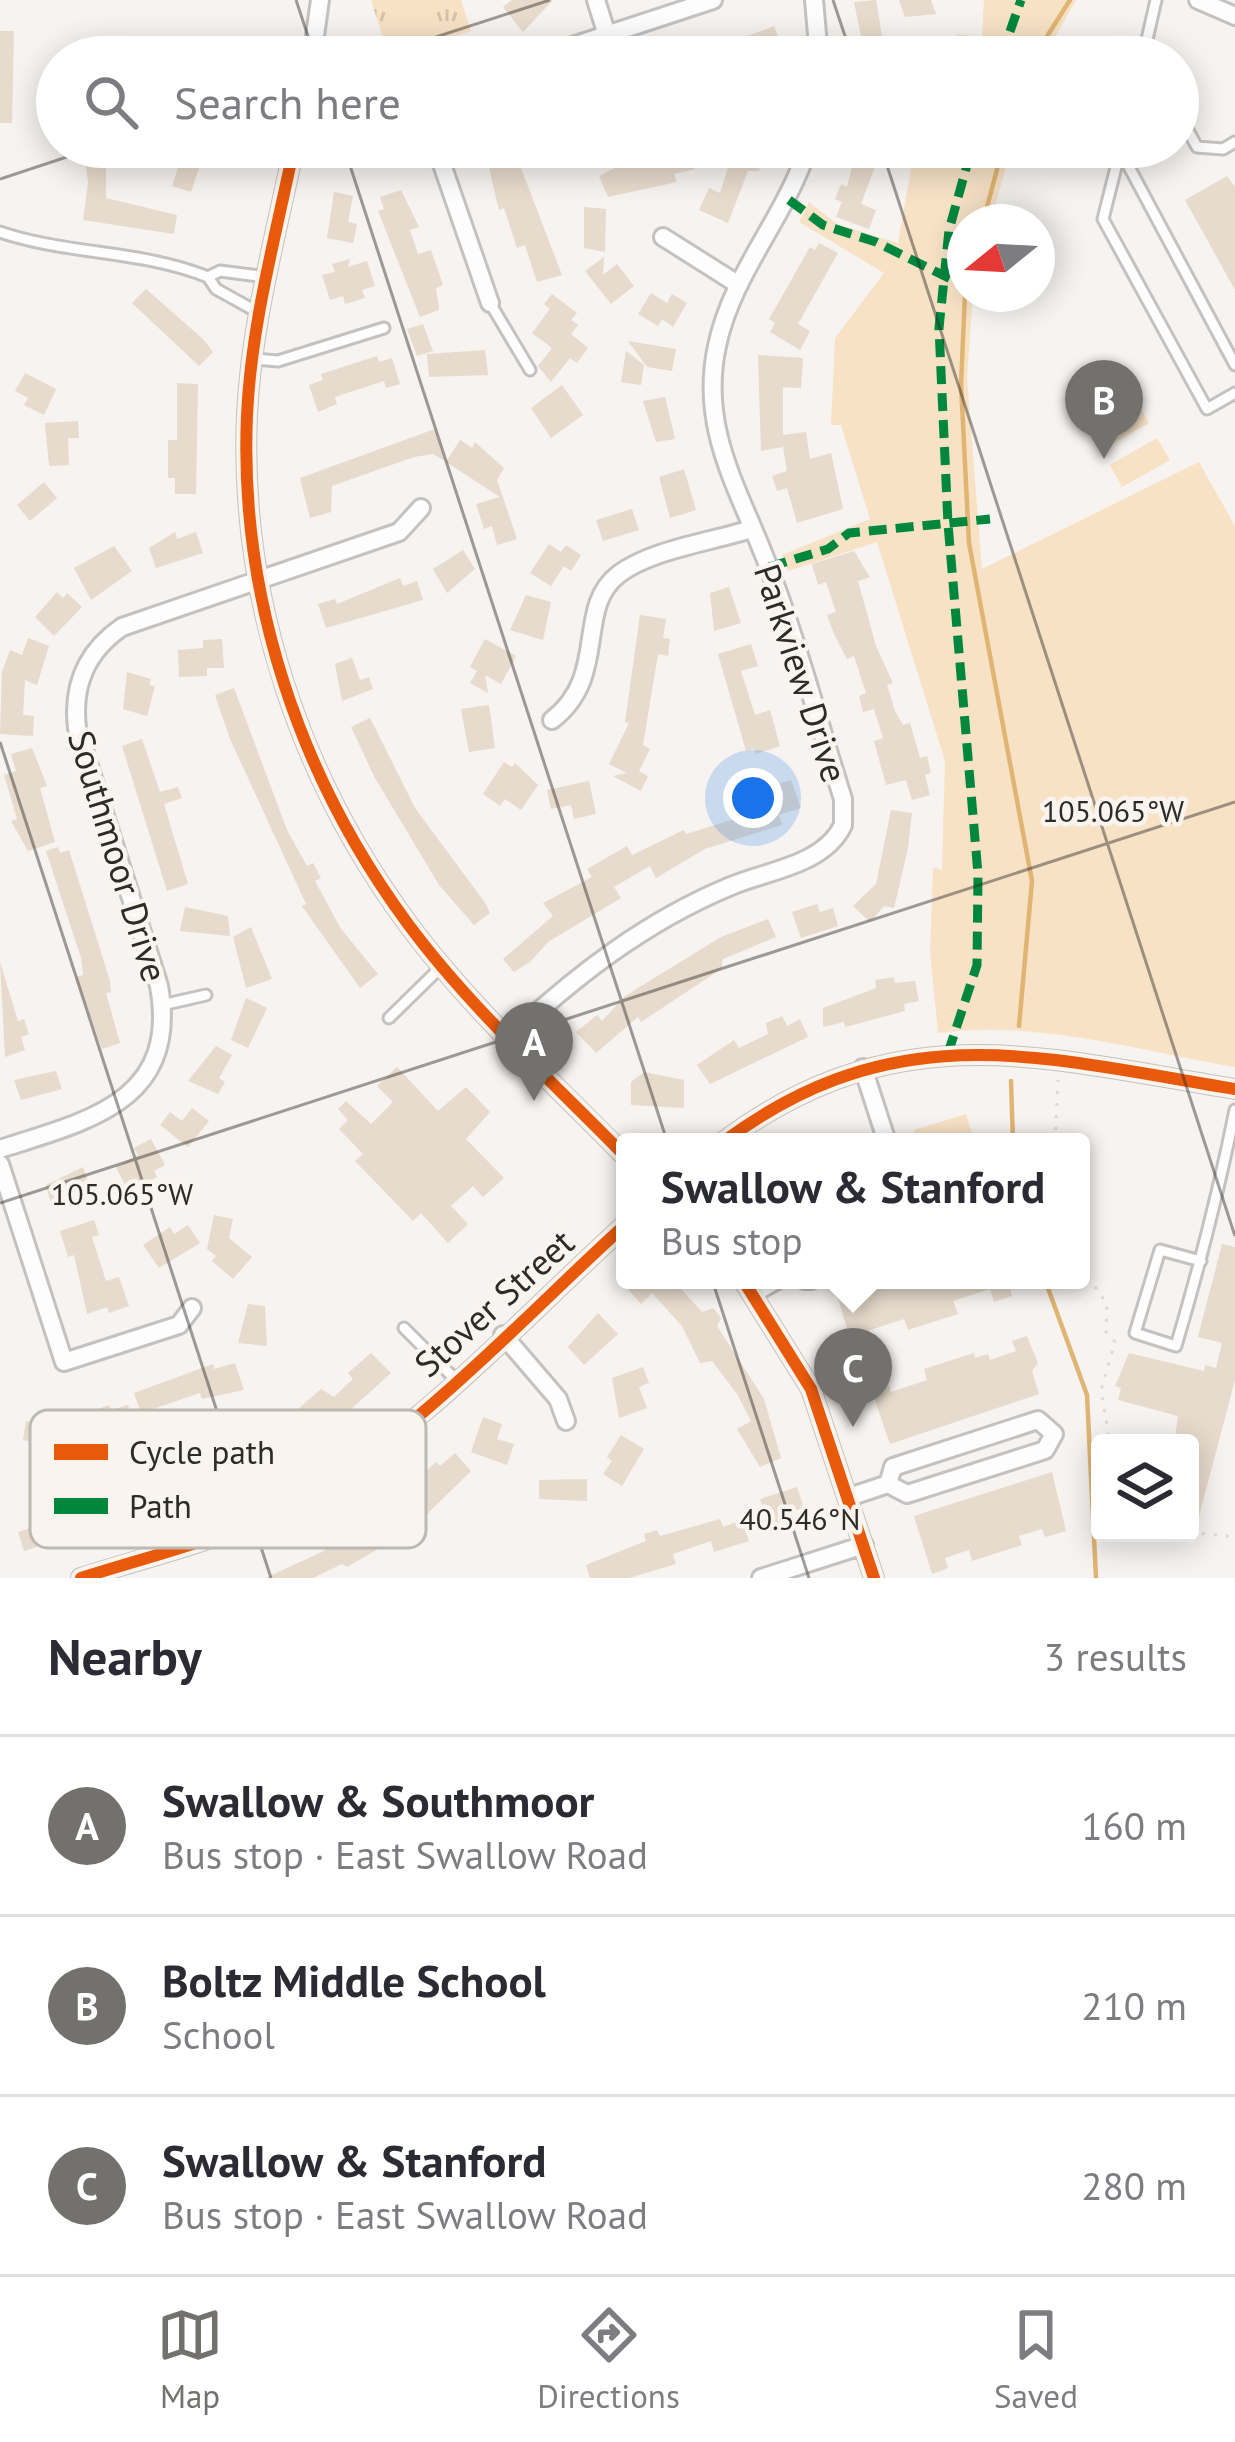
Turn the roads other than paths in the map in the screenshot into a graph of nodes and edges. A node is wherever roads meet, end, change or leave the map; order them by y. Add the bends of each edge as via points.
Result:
1 (320, 0) edge
2 (596, 0) edge
3 (713, 0) edge
4 (814, 0) edge
5 (1156, 0) edge
6 (1198, 0) edge
7 (1235, 16) edge
8 (607, 35) junction
9 (315, 36) edge
10 (604, 36) edge
11 (817, 36) edge
12 (1149, 36) edge
13 (1235, 142) edge
14 (1199, 147) edge
15 (290, 168) edge
16 (443, 168) edge
17 (800, 168) edge
18 (1116, 168) edge
19 (1132, 168) edge
20 (0, 232) edge
21 (663, 237) dead end
22 (208, 277) junction
23 (267, 277) junction
24 (739, 285) junction
25 (490, 303) joint
26 (261, 314) junction
27 (384, 328) dead end
28 (253, 359) junction
29 (1235, 365) edge
30 (530, 370) dead end
31 (1235, 394) edge
32 (421, 508) dead end
33 (751, 529) junction
34 (258, 581) junction
35 (552, 720) dead end
36 (442, 966) junction
37 (206, 994) dead end
38 (162, 1005) junction
39 (389, 1018) dead end
40 (508, 1039) junction
41 (863, 1068) junction
42 (1235, 1089) edge
43 (1235, 1110) edge
44 (736, 1133) edge
45 (883, 1133) edge
46 (616, 1147) edge
47 (0, 1149) edge
48 (0, 1164) edge
49 (616, 1233) edge
50 (1201, 1262) junction
51 (749, 1289) edge
52 (192, 1308) dead end
53 (404, 1328) dead end
54 (503, 1335) junction
55 (455, 1378) junction
56 (418, 1410) edge
57 (566, 1421) dead end
58 (888, 1484) junction
59 (849, 1497) junction
60 (863, 1544) junction
61 (183, 1548) edge
62 (123, 1572) edge
63 (81, 1578) edge
64 (761, 1578) edge
65 (874, 1578) edge

1 - 9 street
2 - 8 street
3 - 8 street
4 - 11 street
5 - 12 lane
6 - 7 street
8 - 10 street
13 - 14 lane
15 - 23 street
16 - 25 street
17 - 24 street, Parkview Drive via 784,212
18 - 31 lane via 1103,220 1207,409
19 - 29 lane
20 - 22 lane via 172,262
21 - 24 street
22 - 23 lane
22 - 26 lane
23 - 26 street
24 - 33 street, Parkview Drive via 717,345 712,397 718,449
25 - 30 lane
26 - 28 street
27 - 28 lane via 278,361
28 - 34 street via 246,466
32 - 34 street, Southmoor Drive via 399,532
33 - 35 street via 614,578 599,599 576,701
33 - 40 street, Parkview Drive via 843,799 837,838 818,855 712,894 627,940
34 - 36 street via 282,680 323,782 377,880
34 - 38 street, Southmoor Drive via 122,627 99,646 80,680 77,728
36 - 39 lane
36 - 40 street
37 - 38 lane
38 - 47 street, Southmoor Drive via 153,1061 122,1101
40 - 46 street
41 - 42 street via 944,1053 1060,1060
41 - 44 street via 789,1098
41 - 45 street
43 - 50 lane
48 - 52 street via 64,1362 179,1325
49 - 54 street, Stover Street
50 - 50 lane via 1176,1346 1135,1333 1160,1250
51 - 59 street via 811,1389
53 - 55 lane
54 - 55 street, Stover Street
54 - 57 street via 558,1399
55 - 56 street, Stover Street
58 - 58 street via 893,1467 1039,1420 1054,1434 1045,1450 907,1494
58 - 59 street
59 - 60 street
60 - 64 street
60 - 65 street
61 - 62 street, Stover Street
62 - 63 street, Stover Street

